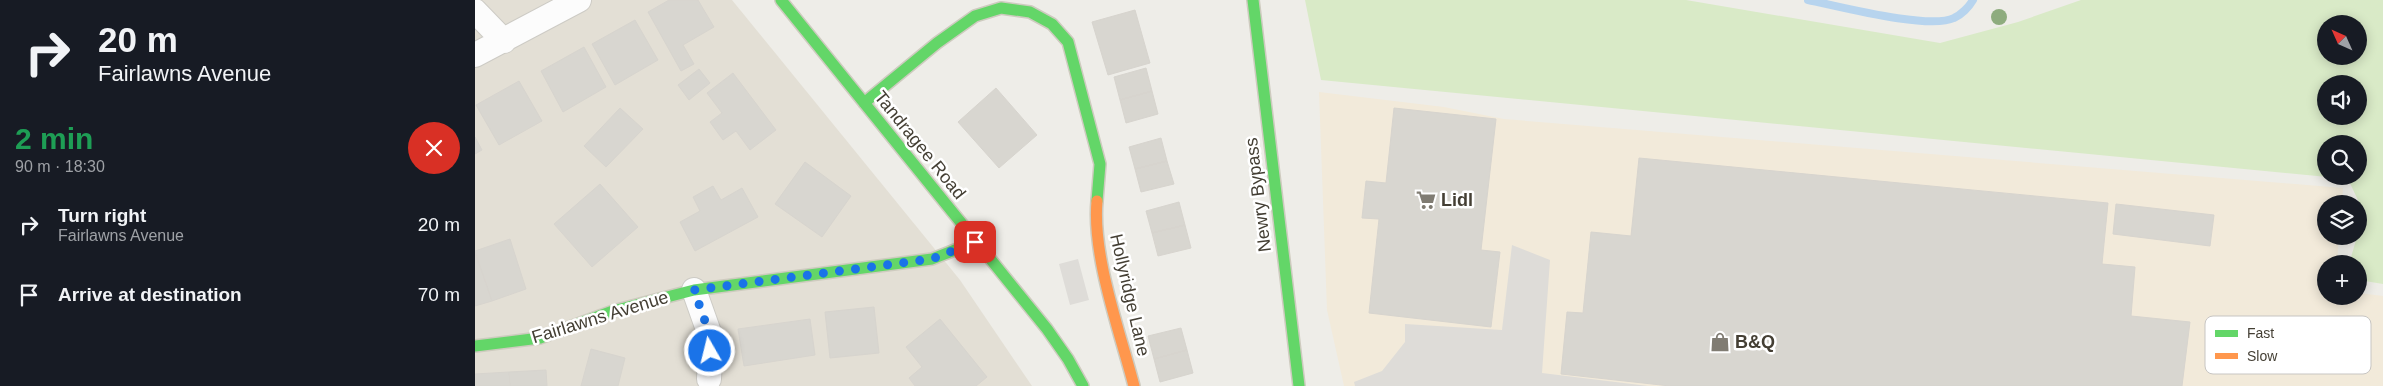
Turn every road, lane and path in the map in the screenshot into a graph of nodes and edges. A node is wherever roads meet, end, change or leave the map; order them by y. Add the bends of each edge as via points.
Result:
1 (579, 0) edge
2 (781, 0) edge
3 (1253, 0) edge
4 (475, 11) edge
5 (504, 41) junction
6 (475, 56) edge
7 (864, 103) junction
8 (975, 242) junction
9 (694, 290) junction
10 (475, 346) edge
11 (709, 379) dead end
12 (1083, 386) edge
13 (1134, 386) edge
14 (1299, 386) edge

1 - 5 street
2 - 7 main road, Tandragee Road
3 - 14 main road, Newry Bypass
4 - 5 street
5 - 6 street
7 - 8 main road, Tandragee Road
7 - 13 main road, Hollyridge Lane via 975,16 1001,8 1029,12 1052,24 1068,42 1100,164 1095,222 1103,268
8 - 9 main road, Fairlawns Avenue via 932,259
8 - 12 main road, Tandragee Road via 1047,328
9 - 10 main road, Fairlawns Avenue via 613,311 540,338
9 - 11 street via 711,338

